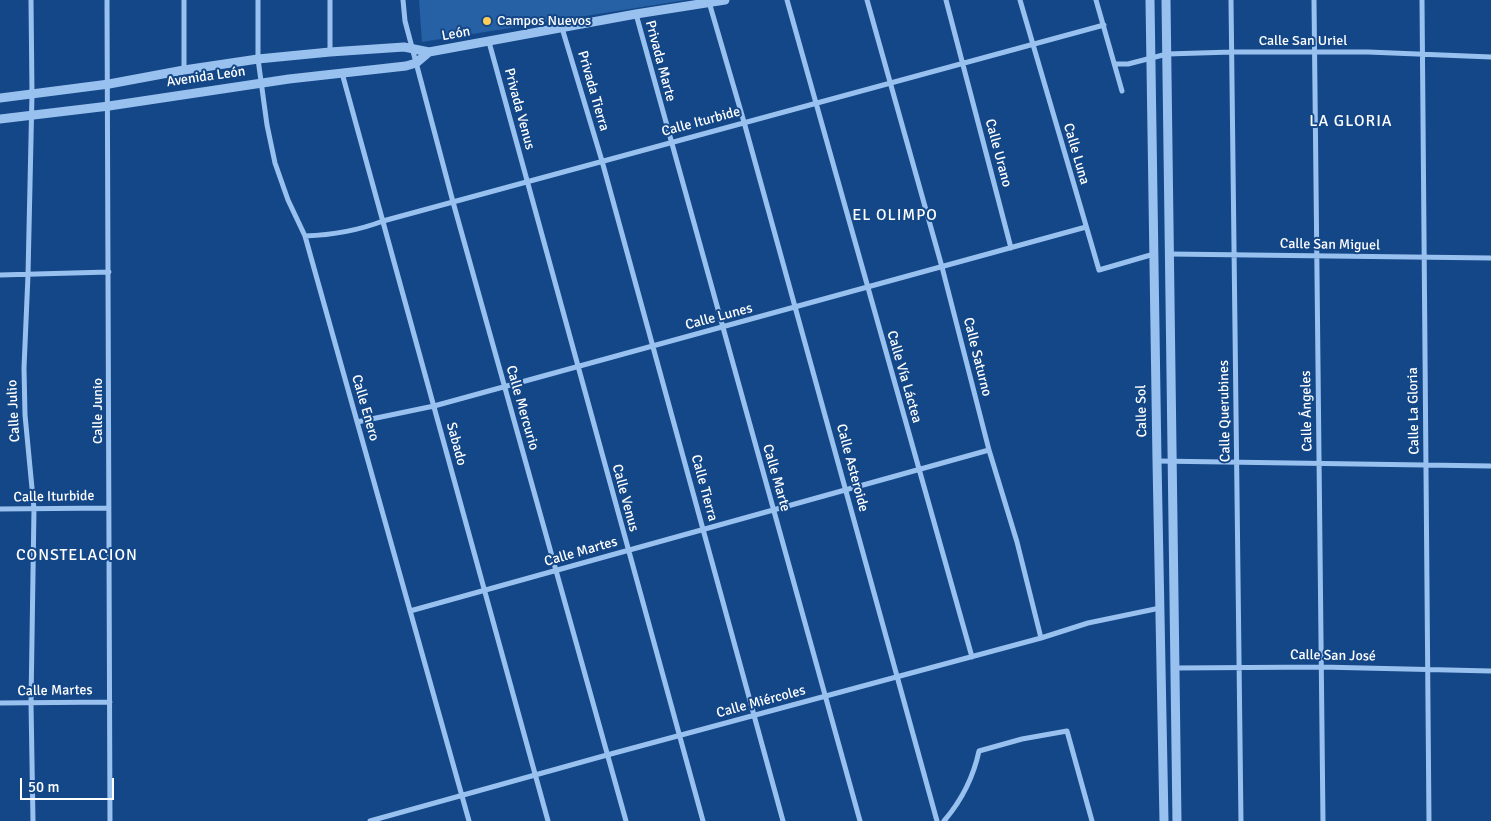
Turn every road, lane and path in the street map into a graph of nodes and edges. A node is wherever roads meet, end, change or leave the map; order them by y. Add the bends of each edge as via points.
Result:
1 (31, 0) edge
2 (108, 0) edge
3 (184, 0) edge
4 (258, 0) edge
5 (330, 0) edge
6 (403, 0) edge
7 (725, 0) edge
8 (787, 0) edge
9 (867, 0) edge
10 (946, 0) edge
11 (1020, 0) edge
12 (1096, 0) edge
13 (1150, 0) edge
14 (1166, 0) edge
15 (1232, 0) edge
16 (1314, 0) edge
17 (1422, 0) edge
18 (709, 2) junction
19 (636, 14) junction
20 (1104, 25) junction
21 (562, 28) junction
22 (489, 42) junction
23 (1032, 44) junction
24 (412, 48) junction
25 (1315, 51) junction
26 (330, 52) junction
27 (428, 52) junction
28 (1232, 52) junction
29 (1422, 53) junction
30 (1167, 54) junction
31 (1491, 57) edge
32 (1151, 58) junction
33 (258, 59) junction
34 (416, 63) junction
35 (963, 63) junction
36 (1116, 64) junction
37 (184, 70) junction
38 (342, 73) junction
39 (891, 82) junction
40 (262, 83) junction
41 (108, 84) junction
42 (1122, 91) dead end
43 (32, 94) junction
44 (0, 98) edge
45 (816, 103) junction
46 (108, 106) junction
47 (32, 115) junction
48 (0, 120) edge
49 (744, 122) junction
50 (671, 142) junction
51 (602, 161) junction
52 (526, 182) junction
53 (453, 202) junction
54 (383, 221) junction
55 (1086, 228) junction
56 (305, 236) junction
57 (1011, 248) junction
58 (1154, 254) junction
59 (1170, 254) junction
60 (1234, 255) junction
61 (1317, 256) junction
62 (1424, 258) junction
63 (1491, 258) edge
64 (942, 267) junction
65 (109, 272) junction
66 (0, 275) edge
67 (28, 275) junction
68 (868, 288) junction
69 (796, 308) junction
70 (723, 328) junction
71 (653, 347) junction
72 (578, 367) junction
73 (505, 387) junction
74 (434, 406) junction
75 (357, 422) junction
76 (989, 450) junction
77 (1157, 460) junction
78 (1172, 461) junction
79 (1237, 462) junction
80 (1319, 463) junction
81 (1426, 465) junction
82 (1491, 466) edge
83 (919, 469) junction
84 (846, 490) junction
85 (34, 508) junction
86 (109, 508) junction
87 (0, 509) edge
88 (774, 510) junction
89 (703, 530) junction
90 (628, 550) junction
91 (556, 570) junction
92 (485, 590) junction
93 (1160, 608) junction
94 (410, 611) junction
95 (1041, 638) junction
96 (972, 657) junction
97 (1239, 667) junction
98 (1321, 667) junction
99 (1175, 668) junction
100 (1428, 669) junction
101 (1491, 671) edge
102 (897, 677) junction
103 (825, 696) junction
104 (110, 702) junction
105 (0, 703) edge
106 (31, 703) junction
107 (754, 715) junction
108 (680, 735) junction
109 (607, 755) junction
110 (536, 775) junction
111 (462, 796) junction
112 (394, 814) junction
113 (33, 821) edge
114 (110, 821) edge
115 (370, 821) edge
116 (396, 821) edge
117 (469, 821) edge
118 (548, 821) edge
119 (626, 821) edge
120 (703, 821) edge
121 (783, 821) edge
122 (860, 821) edge
123 (937, 821) edge
124 (944, 821) edge
125 (1092, 821) edge
126 (1164, 821) edge
127 (1177, 821) edge
128 (1241, 821) edge
129 (1323, 821) edge
130 (1429, 821) edge

1 - 43 street, Calle Julio
2 - 41 street, Calle Junio
3 - 37 street
4 - 33 street, Calle Enero
5 - 26 street
6 - 24 street, Calle Mercurio
7 - 18 street, León
8 - 45 street, Calle Vía Láctea
9 - 39 street, Calle Saturno
10 - 35 street, Calle Urano
11 - 23 street, Calle Luna
12 - 20 street
13 - 32 street, Calle Sol
14 - 30 street
15 - 28 street, Calle Querubines
16 - 25 street, Calle Ángeles
17 - 29 street, Calle La Gloria
18 - 19 street, León
18 - 49 street, Calle Asteroide
19 - 21 street, León
19 - 50 street, Privada Marte
20 - 23 street, Calle Iturbide
20 - 36 street
21 - 22 street, León
21 - 51 street, Privada Tierra
22 - 27 street, León
22 - 52 street, Privada Venus
23 - 35 street, Calle Iturbide
23 - 55 street, Calle Luna
24 - 26 street, Avenida León
24 - 27 street, León
24 - 34 street, Calle Mercurio
25 - 28 street, Calle San Uriel
25 - 29 street, Calle San Uriel
25 - 61 street, Calle Ángeles
26 - 33 street, Avenida León
27 - 34 street, León
28 - 30 street, Calle San Uriel
28 - 60 street, Calle Querubines
29 - 31 street, Calle San Uriel
29 - 62 street, Calle La Gloria
30 - 32 street, Calle San Uriel
30 - 59 street
32 - 36 street, Calle San Uriel via 1125,65
32 - 58 street, Calle Sol
33 - 37 street, Avenida León
33 - 40 street, Calle Enero
34 - 38 street, Avenida León
34 - 53 street, Calle Mercurio
35 - 39 street, Calle Iturbide
35 - 57 street, Calle Urano
36 - 42 street
37 - 41 street, Avenida León
38 - 40 street, Avenida León
38 - 54 street, Sabado
39 - 45 street, Calle Iturbide
39 - 64 street, Calle Saturno
40 - 46 street, Avenida León
40 - 56 street, Calle Enero via 275,163
41 - 43 street, Avenida León
41 - 46 street, Calle Junio
43 - 44 street, Avenida León
43 - 47 street, Calle Julio
45 - 49 street, Calle Iturbide
45 - 68 street, Calle Vía Láctea
46 - 47 street, Avenida León
46 - 65 street, Calle Junio
47 - 48 street, Avenida León
47 - 67 street, Calle Julio
49 - 50 street, Calle Iturbide
49 - 69 street, Calle Asteroide
50 - 51 street, Calle Iturbide
50 - 70 street, Calle Marte
51 - 52 street, Calle Iturbide
51 - 71 street, Calle Tierra
52 - 53 street, Calle Iturbide
52 - 72 street, Calle Venus
53 - 54 street, Calle Iturbide
53 - 73 street, Calle Mercurio
54 - 56 street, Calle Iturbide via 345,233
54 - 74 street, Sabado
55 - 57 street, Calle Lunes
55 - 58 street, Calle Luna via 1099,270
56 - 75 street, Calle Enero
57 - 64 street, Calle Lunes
58 - 77 street, Calle Sol
59 - 60 street, Calle San Miguel
59 - 78 street
60 - 61 street, Calle San Miguel
60 - 79 street, Calle Querubines
61 - 62 street, Calle San Miguel
61 - 80 street, Calle Ángeles
62 - 63 street, Calle San Miguel
62 - 81 street, Calle La Gloria
64 - 68 street, Calle Lunes
64 - 76 street, Calle Saturno
65 - 67 street
65 - 86 street, Calle Junio
66 - 67 street
67 - 85 street, Calle Julio via 24,387
68 - 69 street, Calle Lunes
68 - 83 street, Calle Vía Láctea
69 - 70 street, Calle Lunes
69 - 84 street, Calle Asteroide
70 - 71 street, Calle Lunes
70 - 88 street, Calle Marte
71 - 72 street, Calle Lunes
71 - 89 street, Calle Tierra
72 - 73 street, Calle Lunes
72 - 90 street, Calle Venus
73 - 74 street, Calle Lunes
73 - 91 street, Calle Mercurio
74 - 75 street, Calle Lunes
74 - 92 street, Sabado
75 - 94 street, Calle Enero
76 - 83 street, Calle Martes
76 - 95 street, Calle Saturno via 1018,542
77 - 78 street
77 - 93 street, Calle Sol
78 - 79 street
78 - 99 street
79 - 80 street
79 - 97 street, Calle Querubines
80 - 81 street
80 - 98 street, Calle Ángeles
81 - 82 street
81 - 100 street, Calle La Gloria
83 - 84 street, Calle Martes
83 - 96 street, Calle Vía Láctea
84 - 88 street, Calle Martes
84 - 102 street, Calle Asteroide
85 - 86 street, Calle Iturbide
85 - 87 street, Calle Iturbide
85 - 106 street, Calle Julio
86 - 104 street, Calle Junio
88 - 89 street, Calle Martes
88 - 103 street, Calle Marte
89 - 90 street, Calle Martes
89 - 107 street, Calle Tierra
90 - 91 street, Calle Martes
90 - 108 street, Calle Venus
91 - 92 street, Calle Martes
91 - 109 street, Calle Mercurio
92 - 94 street, Calle Martes
92 - 110 street, Sabado
93 - 95 street, Calle Miércoles via 1104,619
93 - 126 street, Calle Sol
94 - 111 street, Calle Enero
95 - 96 street, Calle Miércoles
96 - 102 street, Calle Miércoles
97 - 98 street, Calle San José
97 - 99 street, Calle San José
97 - 128 street, Calle Querubines
98 - 100 street, Calle San José
98 - 129 street, Calle Ángeles
99 - 127 street
100 - 101 street, Calle San José
100 - 130 street, Calle La Gloria
102 - 103 street, Calle Miércoles
102 - 123 street, Calle Asteroide
103 - 107 street, Calle Miércoles
103 - 122 street, Calle Marte
104 - 106 street, Calle Martes
104 - 114 street, Calle Junio
105 - 106 street, Calle Martes
106 - 113 street, Calle Julio
107 - 108 street, Calle Miércoles
107 - 121 street, Calle Tierra
108 - 109 street, Calle Miércoles
108 - 120 street, Calle Venus
109 - 110 street, Calle Miércoles
109 - 119 street, Calle Mercurio
110 - 111 street, Calle Miércoles
110 - 118 street, Sabado
111 - 112 street, Calle Miércoles
111 - 117 street, Calle Enero
112 - 115 street, Calle Miércoles
112 - 116 street
124 - 125 street via 960,802 979,752 1022,739 1067,731

